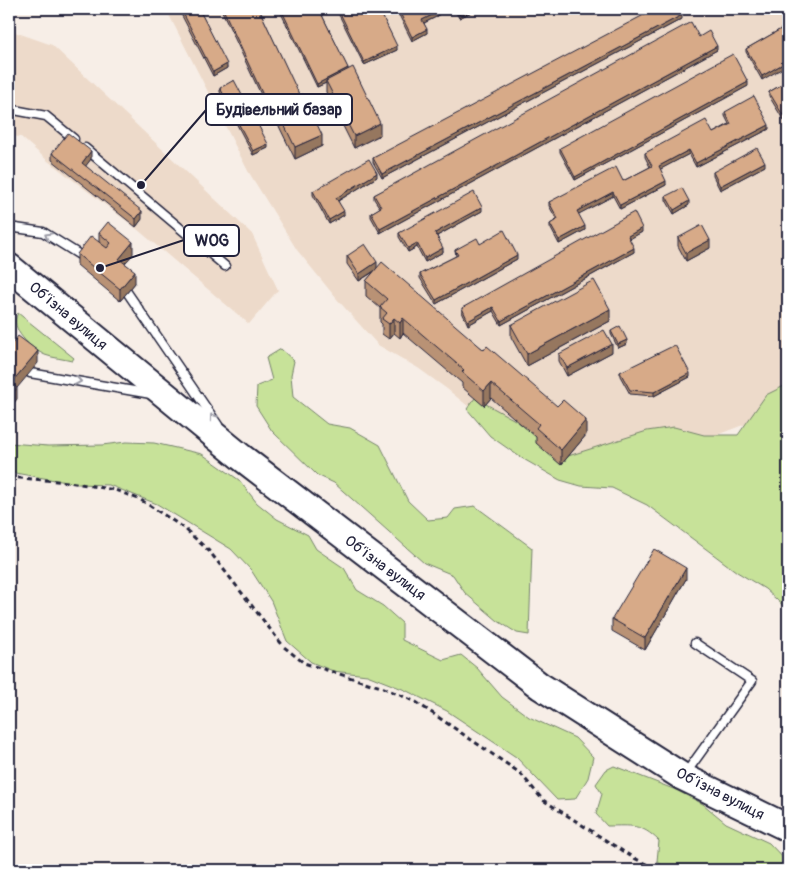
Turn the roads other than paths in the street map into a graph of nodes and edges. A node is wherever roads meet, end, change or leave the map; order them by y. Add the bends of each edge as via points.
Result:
1 (9, 109) edge
2 (9, 227) edge
3 (83, 257) edge
4 (225, 266) dead end
5 (9, 267) edge
6 (127, 292) edge
7 (30, 372) edge
8 (164, 396) junction
9 (241, 457) junction
10 (695, 643) dead end
11 (683, 777) junction
12 (788, 828) edge

1 - 4 lane via 46,116
3 -> 2 lane via 42,232
5 - 8 highway, Обʼїзна вулиця
9 -> 6 lane
7 -> 8 lane
8 - 9 highway, Обʼїзна вулиця
9 - 11 highway, Обʼїзна вулиця via 540,686
10 - 11 lane via 752,681
11 - 12 highway, Обʼїзна вулиця

